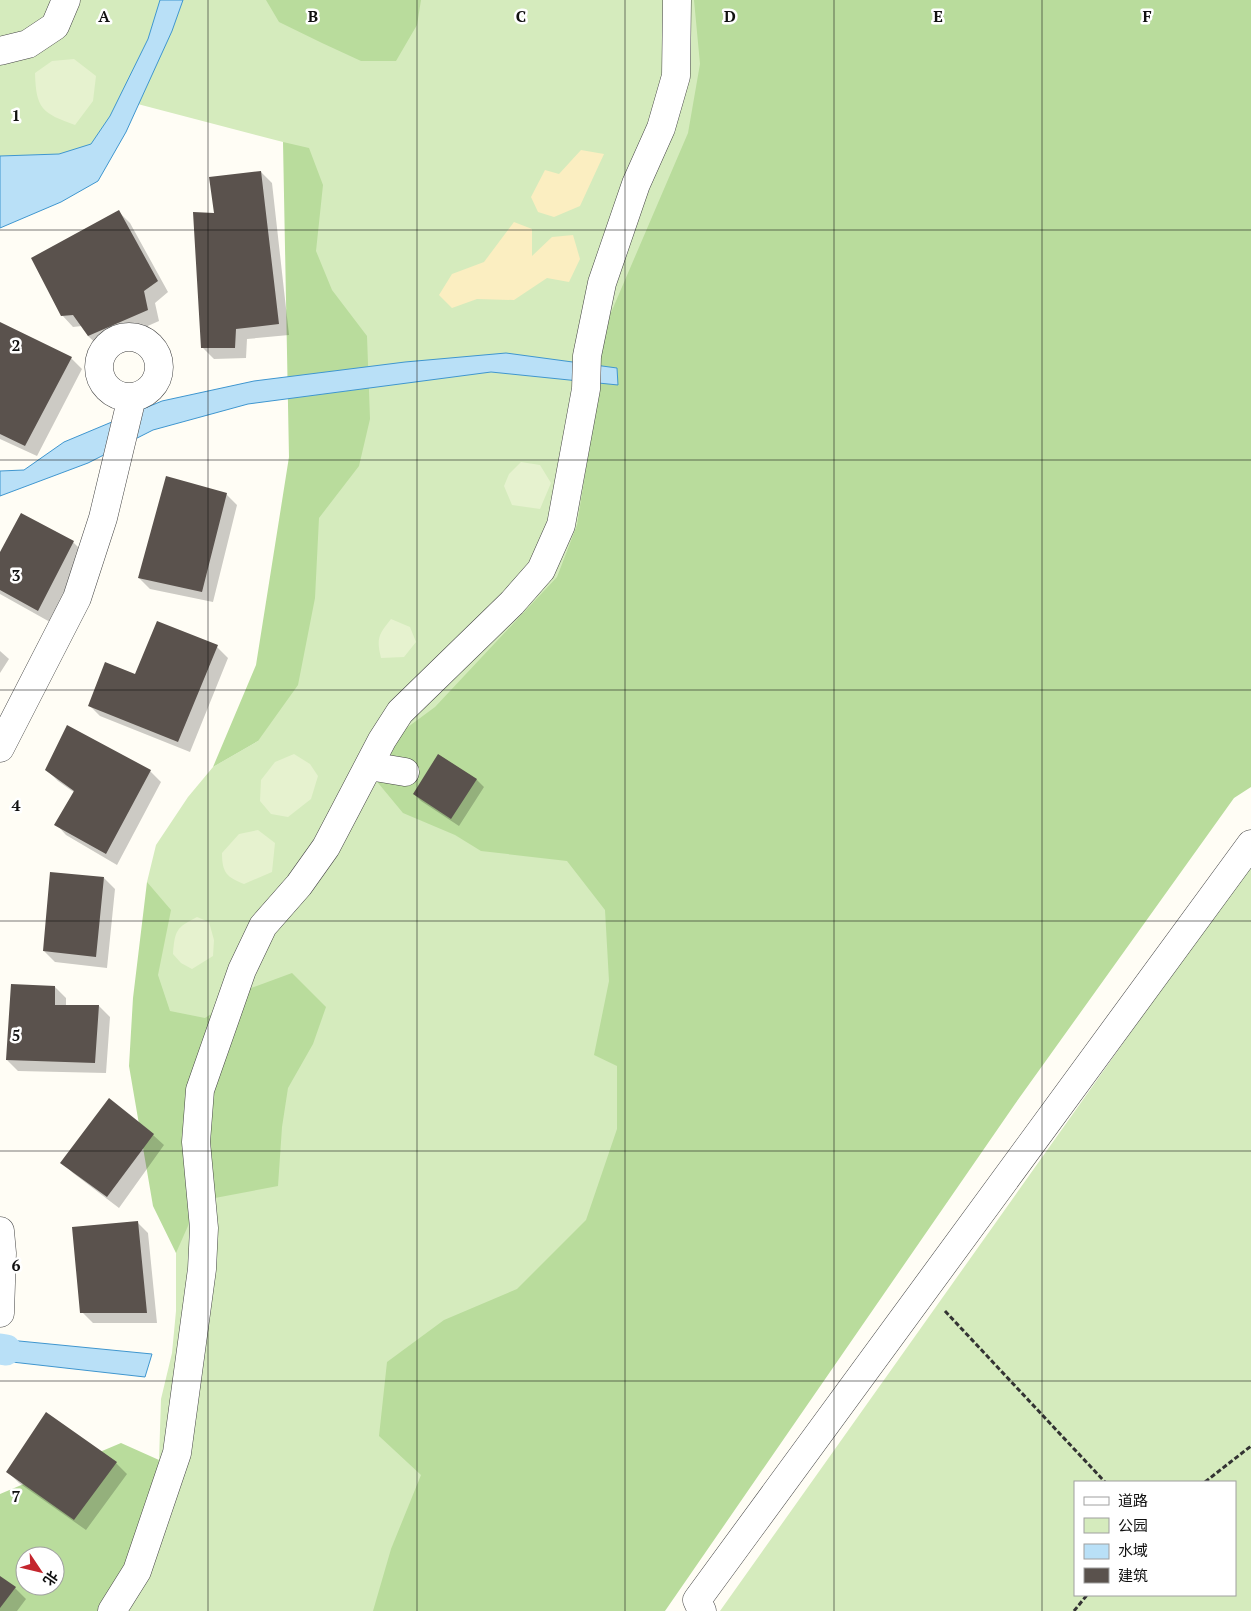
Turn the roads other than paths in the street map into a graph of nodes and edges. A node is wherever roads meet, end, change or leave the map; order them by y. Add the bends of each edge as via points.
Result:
1 (66, 0) edge
2 (677, 0) edge
3 (0, 51) edge
4 (132, 397) dead end
5 (0, 748) edge
6 (369, 766) junction
7 (405, 772) dead end
8 (1251, 844) edge
9 (0, 1231) edge
10 (0, 1313) edge
11 (112, 1611) edge
12 (702, 1611) edge

1 - 3 street via 55,26 28,44
2 - 6 street via 676,76 661,128 636,184 602,283 587,356 586,390 561,525 541,570 512,603 400,712
4 - 5 street via 103,518 77,598
6 - 7 street
6 - 11 street via 326,847 299,885 263,926 242,970 200,1090 196,1142 204,1228 202,1269 176,1453 137,1571
8 - 12 street via 697,1600
9 - 10 street

